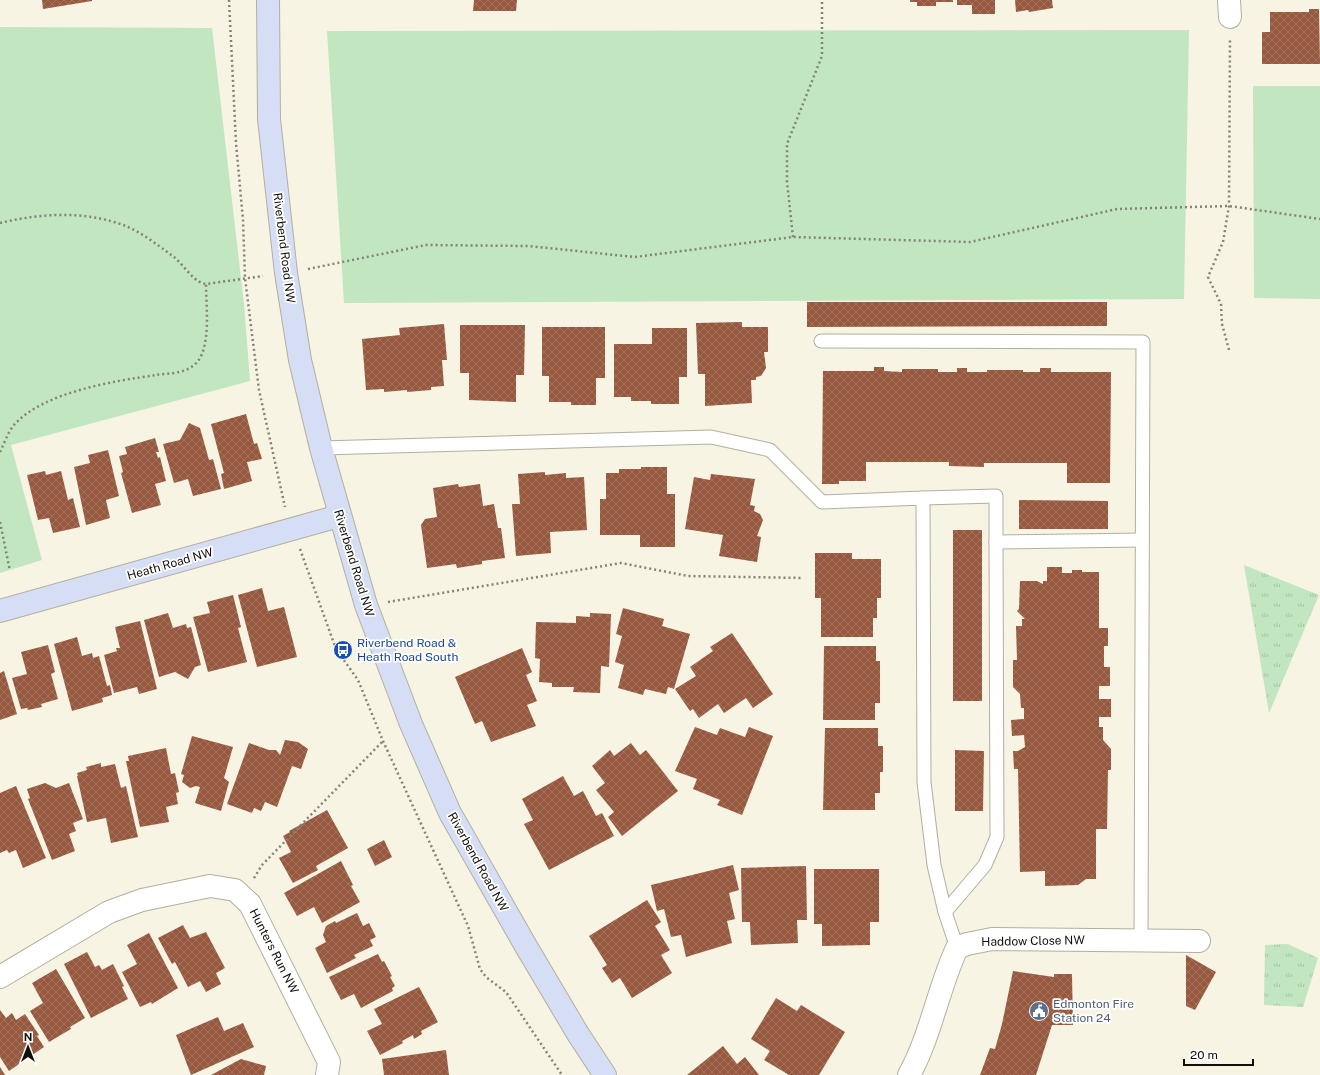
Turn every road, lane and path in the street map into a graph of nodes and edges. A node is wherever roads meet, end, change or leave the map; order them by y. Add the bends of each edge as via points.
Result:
1 (268, 0) edge
2 (822, 0) edge
3 (1230, 9) edge
4 (1228, 206) junction
5 (1320, 219) edge
6 (0, 223) edge
7 (793, 237) junction
8 (286, 273) junction
9 (206, 284) junction
10 (821, 341) dead end
11 (1229, 350) dead end
12 (321, 448) junction
13 (0, 452) edge
14 (923, 498) junction
15 (339, 516) junction
16 (0, 522) edge
17 (1142, 540) junction
18 (996, 542) junction
19 (10, 571) dead end
20 (803, 578) dead end
21 (366, 605) junction
22 (0, 611) edge
23 (383, 741) dead end
24 (242, 897) junction
25 (945, 912) junction
26 (1141, 940) junction
27 (1199, 941) dead end
28 (957, 948) junction
29 (0, 977) edge
30 (327, 1075) edge
31 (606, 1075) edge
32 (909, 1075) edge

1 - 8 main road, Riverbend Road NW via 269,119
2 - 7 path via 822,56 787,144 787,182
3 - 4 path via 1231,108
4 - 5 path
4 - 7 path via 1117,209 970,242
4 - 11 path via 1223,242 1208,277 1221,304 1222,324
6 - 9 path via 28,216 72,215 115,222 155,242 177,259 200,283
7 - 8 path via 635,258 528,246 426,245
8 - 9 path
8 - 12 main road, Riverbend Road NW via 300,360
9 - 13 path via 206,343 198,362 192,368 182,372 129,378 68,394 43,404 14,426
10 - 17 lane via 1143,342
12 - 14 lane via 711,437 770,450 822,502
12 - 15 main road, Riverbend Road NW
14 - 18 lane via 996,496
14 - 25 lane via 924,782 934,864
15 - 21 main road, Riverbend Road NW
15 - 22 main road, Heath Road NW
16 - 19 path
17 - 18 lane
17 - 26 lane
18 - 25 lane via 997,837 985,864
20 - 21 path via 688,576 621,563
21 - 31 main road, Riverbend Road NW via 411,724 450,813 530,955
23 - 24 path via 262,865
24 - 29 street, Hunters Run NW via 235,890 210,886 142,900 109,912
24 - 30 street, Hunters Run NW via 250,904 329,1062
25 - 28 lane
26 - 27 street, Haddow Close NW
26 - 28 street, Haddow Close NW via 992,939
28 - 32 street via 922,1047

